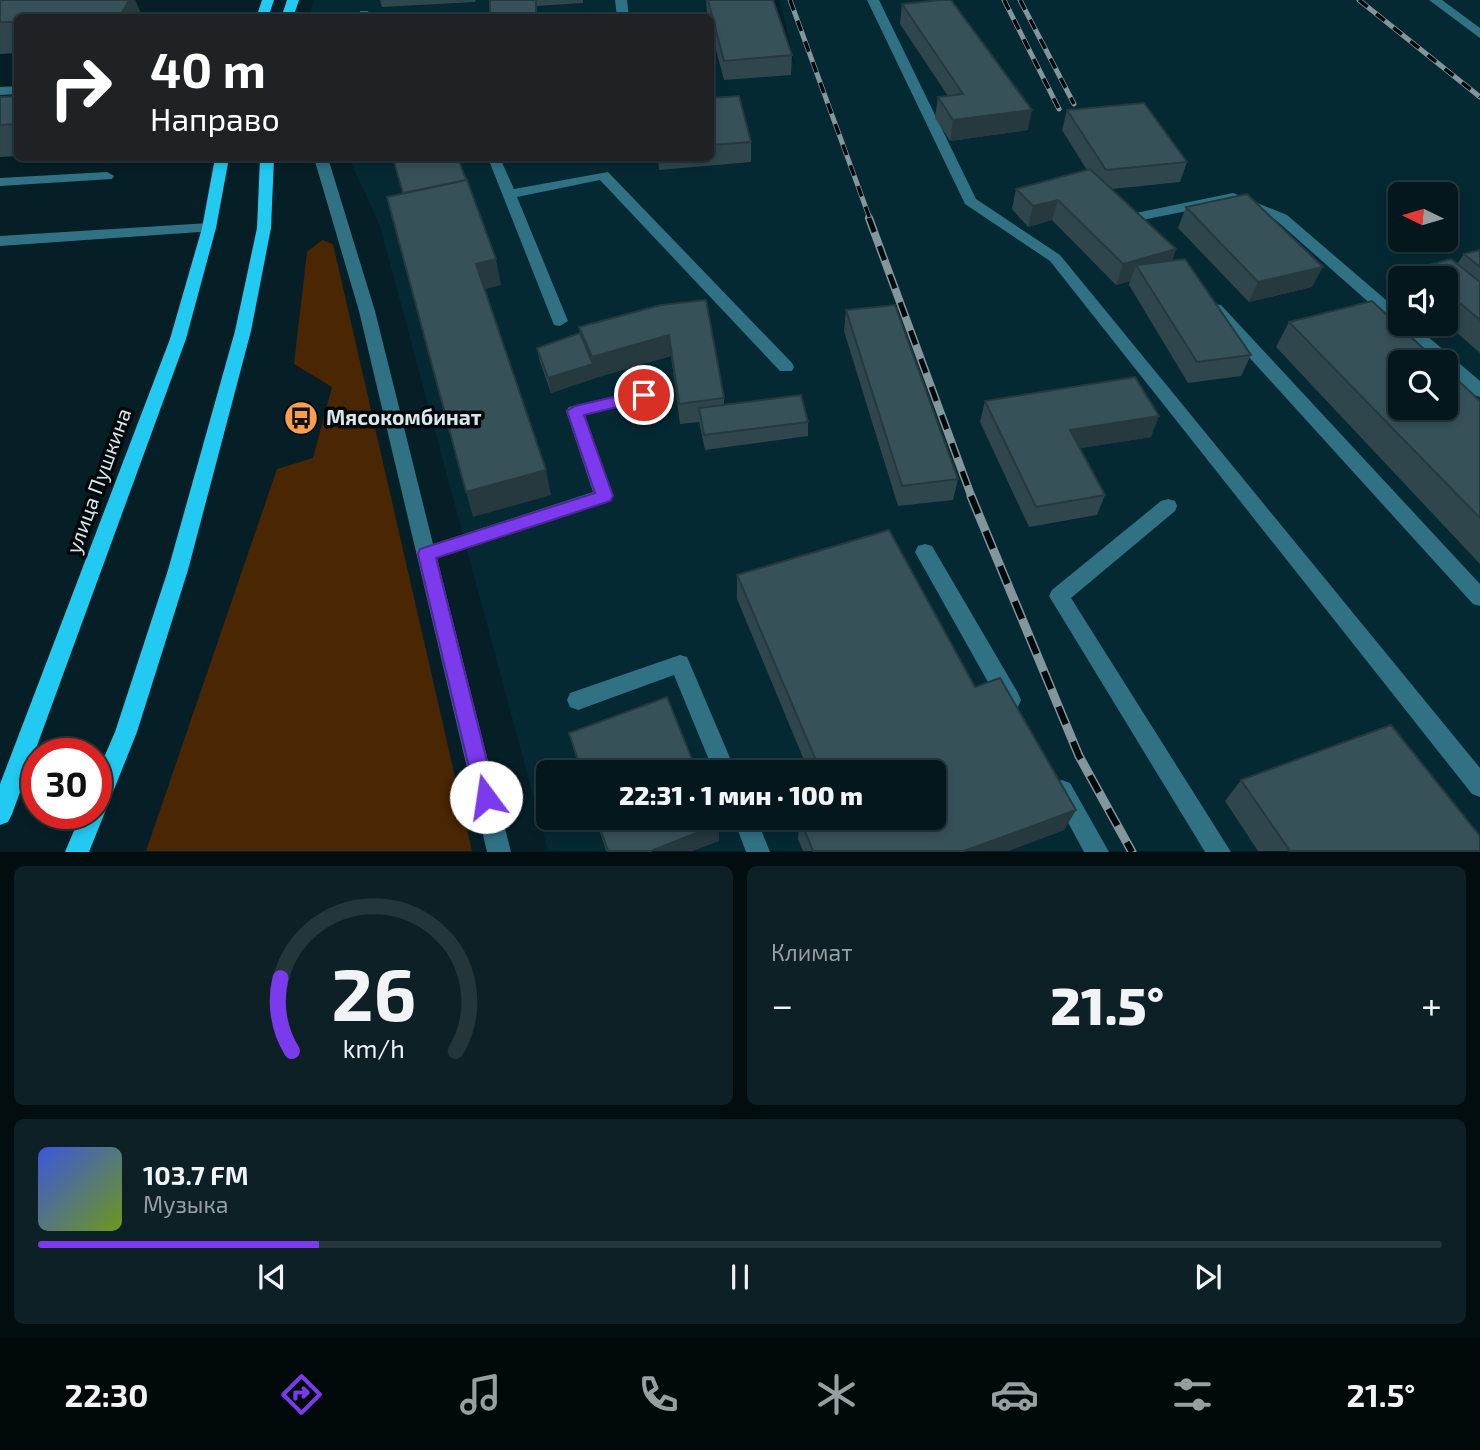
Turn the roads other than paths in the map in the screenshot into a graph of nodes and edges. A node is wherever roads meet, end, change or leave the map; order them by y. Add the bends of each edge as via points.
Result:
1 (873, 0) edge
2 (1435, 0) edge
3 (1480, 34) edge
4 (221, 161) edge
5 (267, 161) edge
6 (322, 161) edge
7 (496, 161) edge
8 (107, 176) dead end
9 (0, 182) edge
10 (509, 194) junction
11 (209, 228) junction
12 (1150, 238) edge
13 (0, 241) edge
14 (1207, 300) edge
15 (1388, 312) edge
16 (561, 321) dead end
17 (1416, 336) edge
18 (786, 367) dead end
19 (1480, 391) edge
20 (644, 395) dead end
21 (1168, 506) dead end
22 (925, 552) dead end
23 (426, 554) junction
24 (1480, 598) edge
25 (578, 700) dead end
26 (1021, 720) edge
27 (720, 760) edge
28 (112, 766) edge
29 (1049, 768) edge
30 (1480, 786) edge
31 (0, 814) edge
32 (86, 829) edge
33 (749, 830) edge
34 (77, 852) edge
35 (499, 852) edge
36 (758, 852) edge
37 (1097, 852) edge
38 (1219, 852) edge

1 - 30 street via 970,201 1055,258
2 - 3 street
4 - 11 main road, улица Пушкина
5 - 28 main road via 264,228 243,331 178,570
6 - 23 street via 367,311
7 - 10 street
8 - 9 street
10 - 16 street
10 - 18 street via 603,175
11 - 13 street
11 - 31 main road, улица Пушкина via 178,339
12 - 15 street via 1131,218 1233,197 1282,218
14 - 24 street
17 - 19 street
20 - 23 street via 575,411 604,496
21 - 38 street via 1059,596
22 - 26 street
23 - 35 street
25 - 27 street via 680,664
29 - 37 street
32 - 34 main road
33 - 36 street

